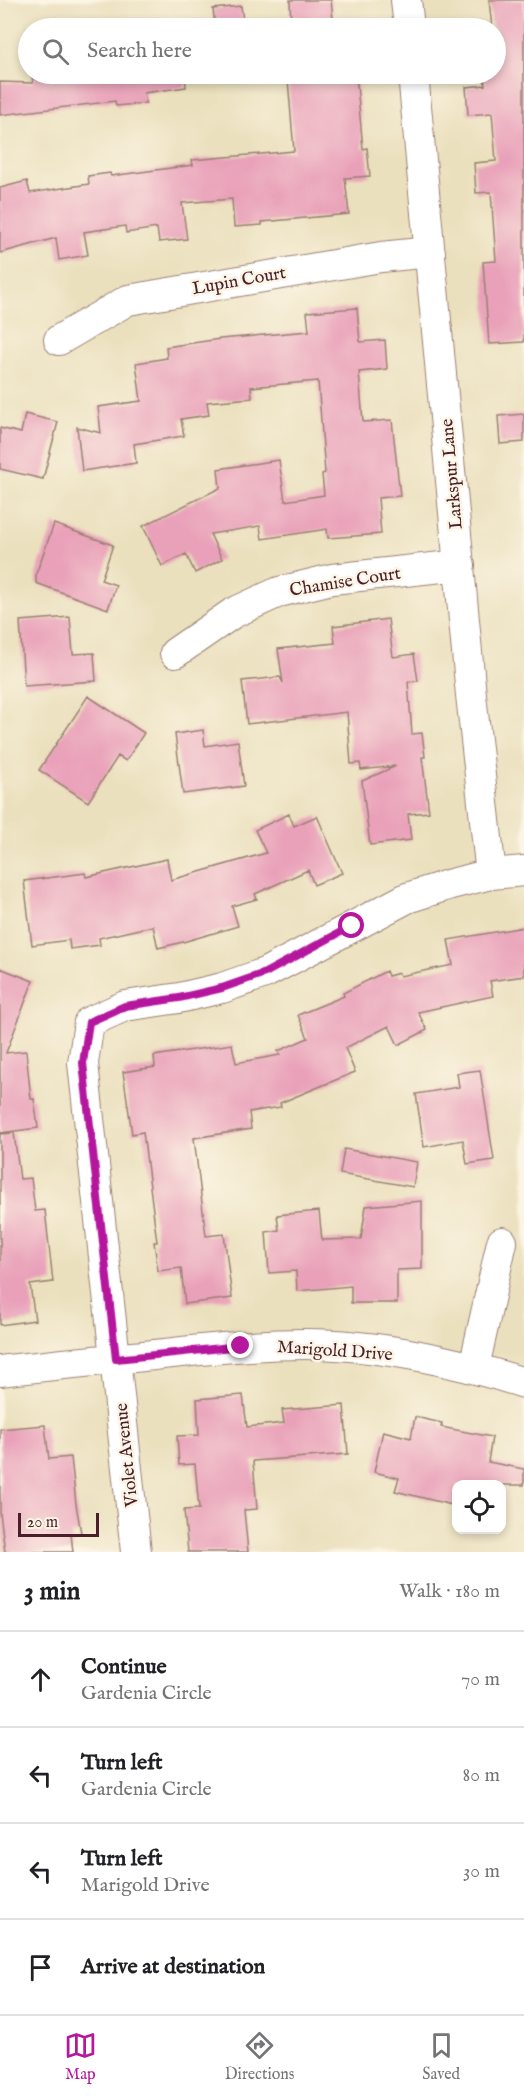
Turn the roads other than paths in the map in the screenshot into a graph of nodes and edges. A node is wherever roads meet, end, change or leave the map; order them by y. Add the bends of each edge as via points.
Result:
1 (406, 0) edge
2 (408, 18) edge
3 (414, 84) edge
4 (430, 252) junction
5 (59, 340) dead end
6 (460, 565) junction
7 (175, 653) dead end
8 (524, 871) edge
9 (491, 874) junction
10 (502, 1242) dead end
11 (116, 1359) junction
12 (474, 1367) junction
13 (0, 1371) edge
14 (524, 1383) edge
15 (136, 1552) edge

1 - 2 street
3 - 4 street, Larkspur Lane
4 - 5 street, Lupin Court via 128,300
4 - 6 street, Larkspur Lane
6 - 7 street, Chamise Court via 332,579 279,592 233,613
6 - 9 street, Larkspur Lane
8 - 9 street
9 - 11 street, Violet Avenue via 407,898 265,973 222,988 125,1006 89,1022 83,1063
10 - 12 street
11 - 12 street, Marigold Drive via 241,1346 306,1344 359,1348
11 - 13 street, Marigold Drive
11 - 15 street, Violet Avenue
12 - 14 street, Marigold Drive

